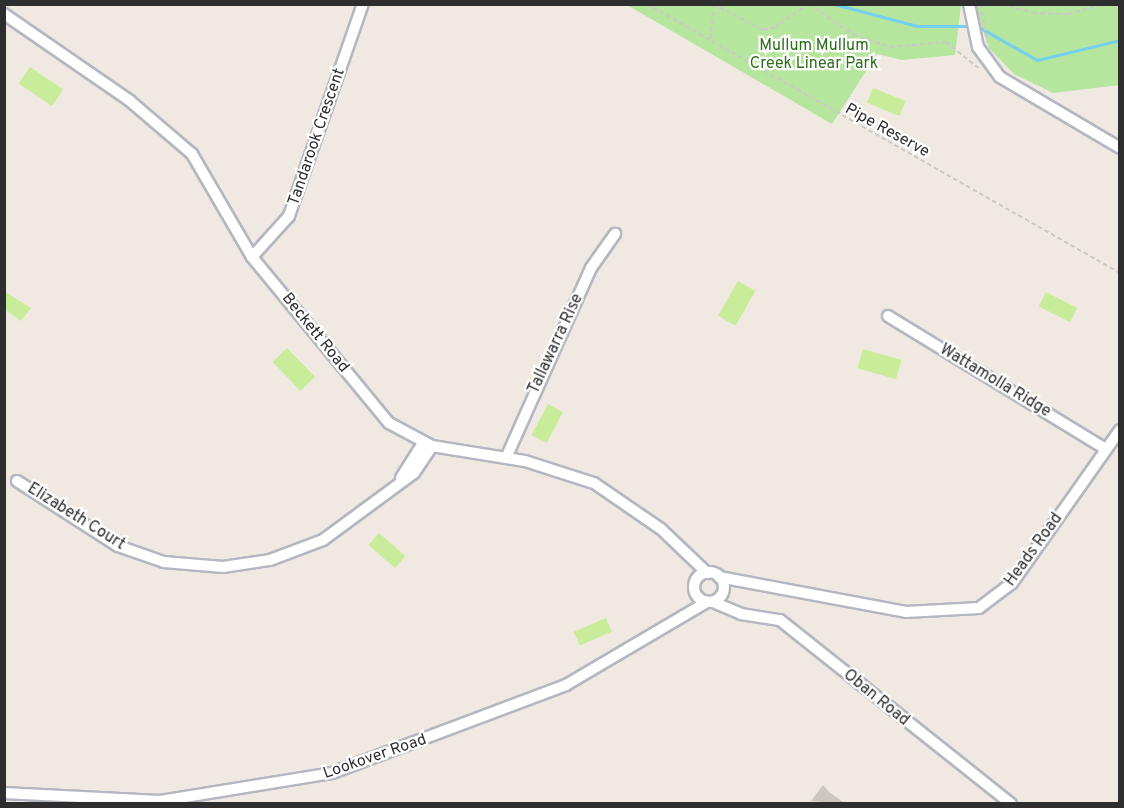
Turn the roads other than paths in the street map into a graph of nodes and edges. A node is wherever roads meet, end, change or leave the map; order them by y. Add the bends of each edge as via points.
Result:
1 (363, 4) edge
2 (969, 7) edge
3 (4, 14) edge
4 (1119, 148) edge
5 (615, 234) dead end
6 (252, 257) junction
7 (888, 316) dead end
8 (1119, 430) edge
9 (427, 445) junction
10 (1103, 447) junction
11 (506, 458) junction
12 (17, 481) dead end
13 (702, 576) junction
14 (719, 577) junction
15 (737, 578) junction
16 (696, 596) junction
17 (716, 597) junction
18 (683, 616) junction
19 (4, 793) edge
20 (1011, 804) edge

1 - 6 street, Tandarook Crescent via 289,216
2 - 4 street via 978,47 989,66 1010,85
3 - 6 street, Beckett Road via 181,143 201,165
5 - 11 street, Tallawarra Rise via 591,268
6 - 9 street, Beckett Road via 381,416
7 - 10 street, Wattamolla Ridge
8 - 10 street, Heads Road
9 - 11 street, Beckett Road
9 - 12 street, Elizabeth Court via 420,468 308,547 247,565 204,567 118,546
10 - 15 street, Heads Road via 1012,583 979,608 906,612
11 - 13 street, Beckett Road via 594,483 661,529
13 - 14 street, Heads Road
13 - 16 street
14 - 15 street, Heads Road
14 - 17 street
15 - 17 street
16 - 17 street
16 - 18 street, Lookover Road
17 - 18 street, Lookover Road
17 - 20 street, Oban Road via 734,612 780,620
18 - 19 street, Lookover Road via 556,690 332,773 218,796 160,801

